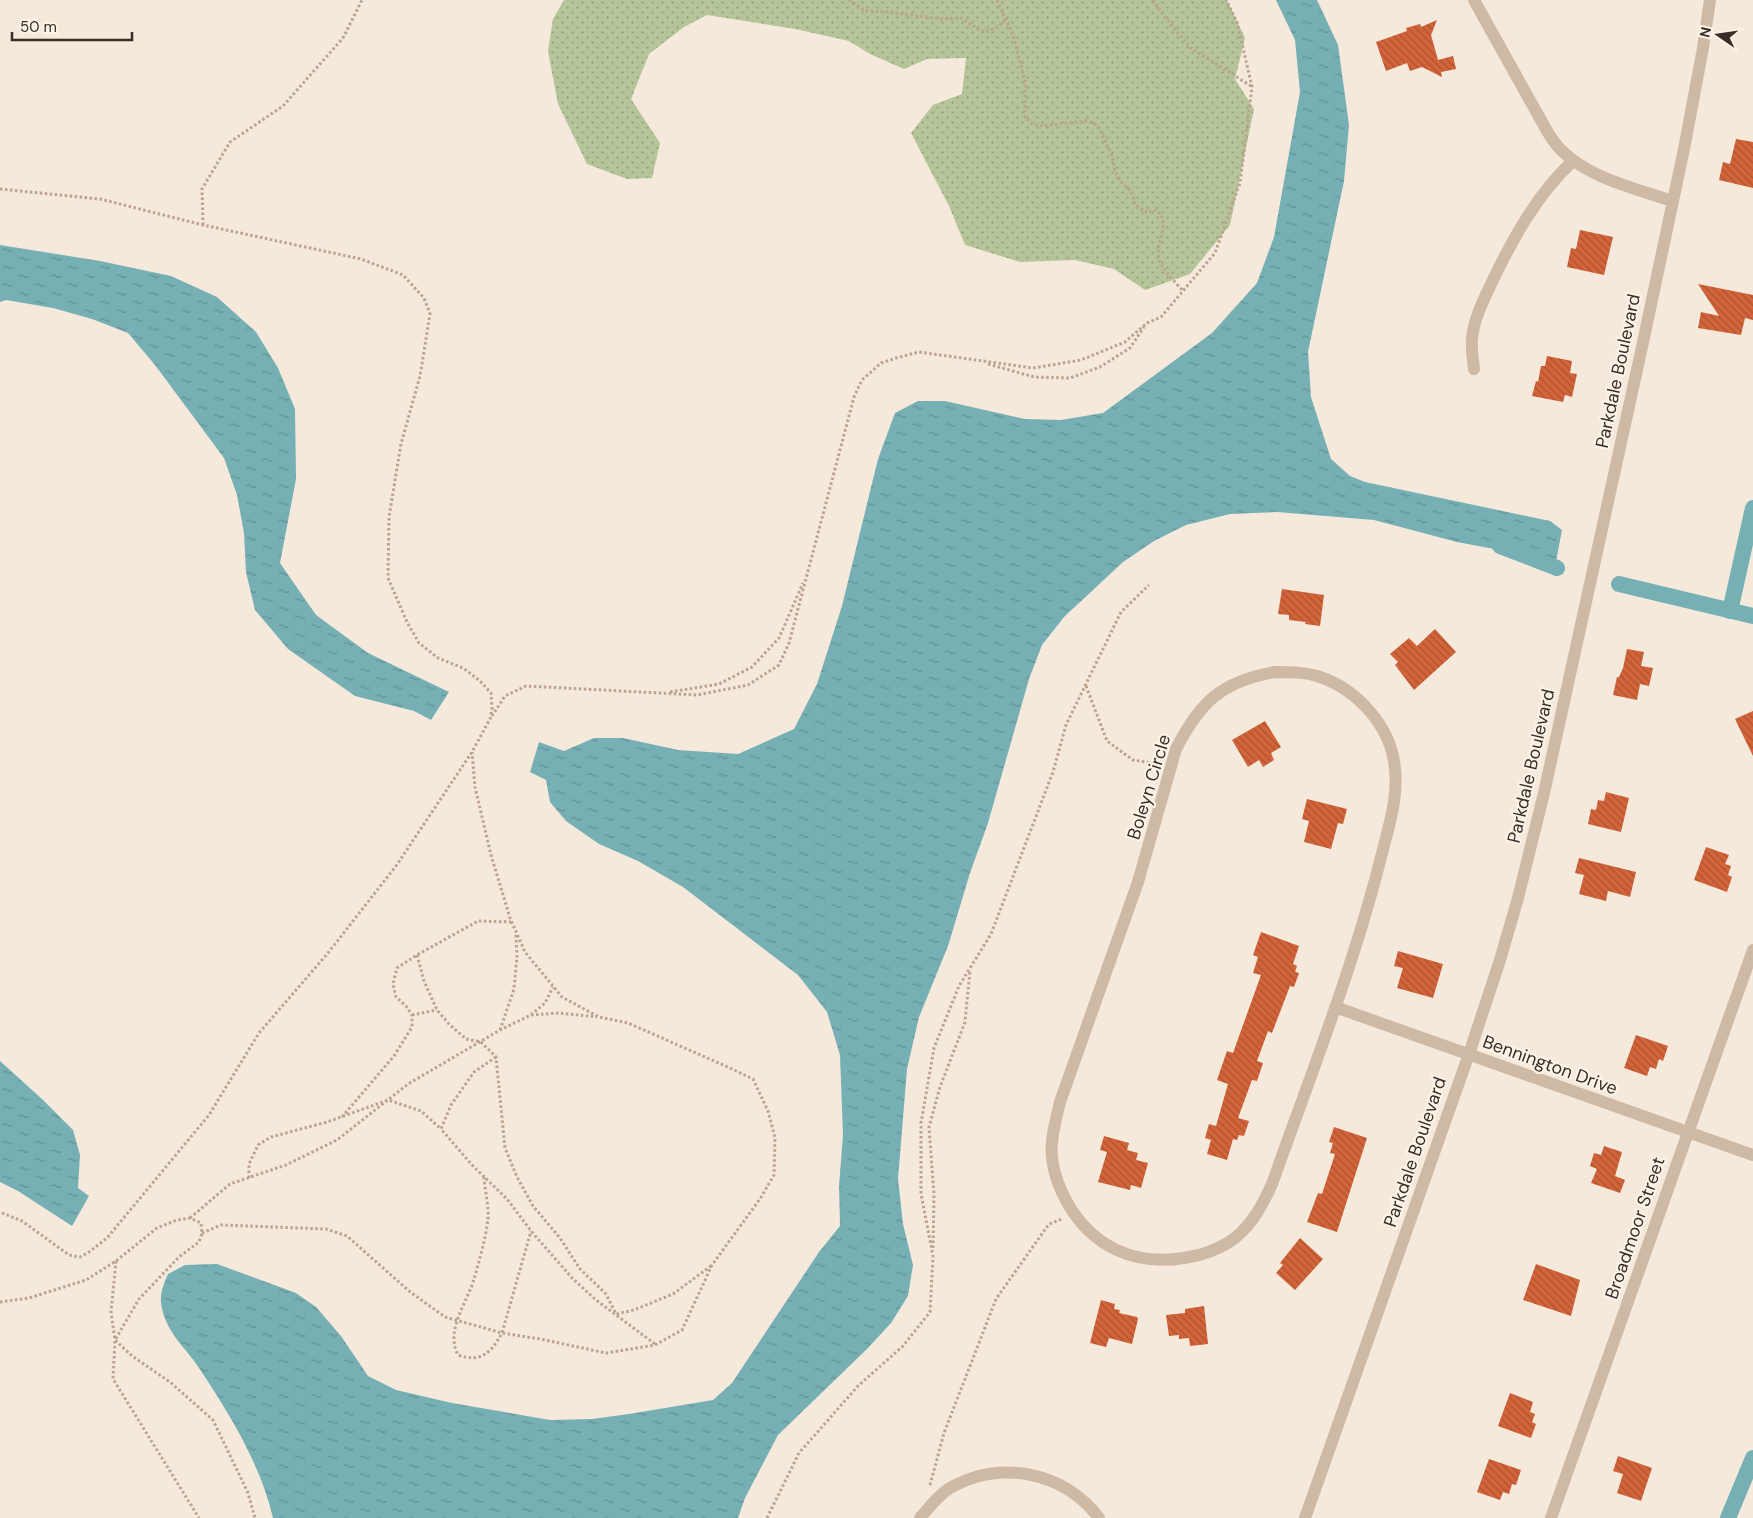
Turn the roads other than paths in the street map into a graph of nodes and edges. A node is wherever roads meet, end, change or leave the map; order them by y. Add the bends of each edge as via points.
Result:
1 (1474, 0) edge
2 (1710, 0) edge
3 (1573, 161) junction
4 (1672, 201) junction
5 (1474, 369) dead end
6 (1753, 950) edge
7 (1335, 1007) junction
8 (1468, 1054) junction
9 (1687, 1133) junction
10 (1753, 1155) edge
11 (920, 1518) edge
12 (1099, 1518) edge
13 (1304, 1518) edge
14 (1551, 1518) edge

1 - 3 street via 1547,131 1559,149
2 - 4 street, Parkdale Boulevard
3 - 4 street via 1603,177
3 - 5 street via 1548,187 1505,255 1479,311 1472,338
4 - 8 street, Parkdale Boulevard via 1544,792 1518,898
6 - 9 street, Broadmoor Street
7 - 7 street, Boleyn Circle via 1372,891 1395,802 1394,760 1388,739 1374,716 1336,684 1301,673 1258,675 1234,683 1213,696 1196,715 1176,749 1138,882 1053,1130 1054,1173 1074,1214 1099,1240 1118,1252 1137,1257 1199,1256 1236,1237 1263,1204 1272,1184
7 - 8 street, Bennington Drive
8 - 9 street, Bennington Drive
8 - 13 street, Parkdale Boulevard
9 - 10 street, Bennington Drive
9 - 14 street, Broadmoor Street
11 - 12 street via 950,1488 981,1476 1005,1472 1024,1473 1063,1486 1079,1496

